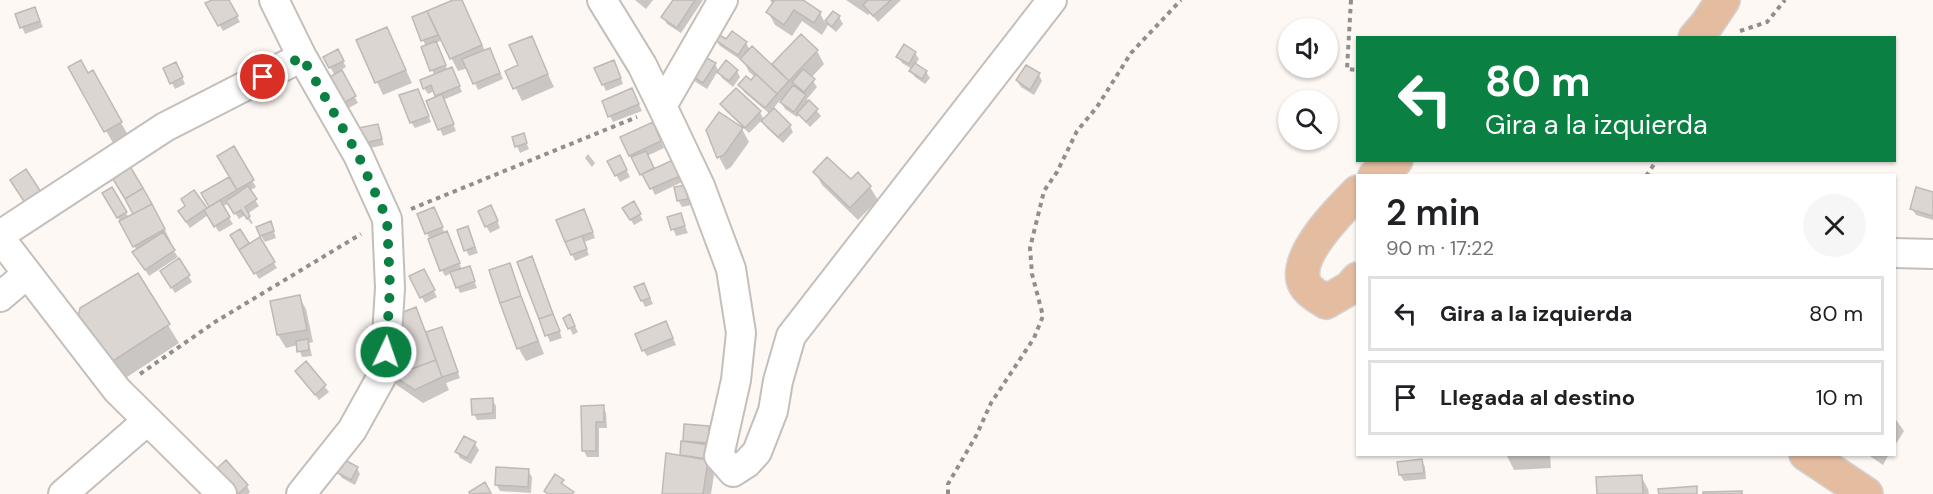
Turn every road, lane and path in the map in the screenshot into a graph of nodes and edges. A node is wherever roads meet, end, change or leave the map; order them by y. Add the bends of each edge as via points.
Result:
1 (274, 0) edge
2 (602, 0) edge
3 (723, 0) edge
4 (1052, 0) edge
5 (1181, 0) edge
6 (1351, 0) edge
7 (1723, 0) edge
8 (1785, 0) edge
9 (1735, 33) dead end
10 (1697, 36) edge
11 (302, 57) junction
12 (1356, 70) edge
13 (662, 106) junction
14 (1393, 162) edge
15 (1378, 174) edge
16 (1356, 194) edge
17 (0, 237) edge
18 (1896, 252) edge
19 (1933, 254) edge
20 (27, 273) junction
21 (1356, 281) edge
22 (0, 297) edge
23 (147, 421) junction
24 (1809, 456) edge
25 (733, 483) edge
26 (63, 494) edge
27 (222, 494) edge
28 (301, 494) edge
29 (948, 494) edge
30 (1866, 494) edge

1 - 11 street
2 - 13 street
3 - 13 street
4 - 25 street via 791,336 773,411 757,452
5 - 29 path via 1131,53 1077,131 1044,191 1029,248 1043,316 1035,338 991,403 948,484
6 - 12 path via 1347,69
7 - 10 main road
8 - 9 path via 1767,22
11 - 17 street via 165,127
11 - 28 street via 358,155 387,219 390,288 382,376 352,430
13 - 25 street via 700,186 731,269 741,333 736,380 719,456
14 - 15 main road
16 - 21 main road via 1335,215 1305,259 1303,279 1310,292 1326,302
17 - 20 street
18 - 19 street
20 - 22 street
20 - 23 street via 117,390
23 - 26 street
23 - 27 street
24 - 30 main road

